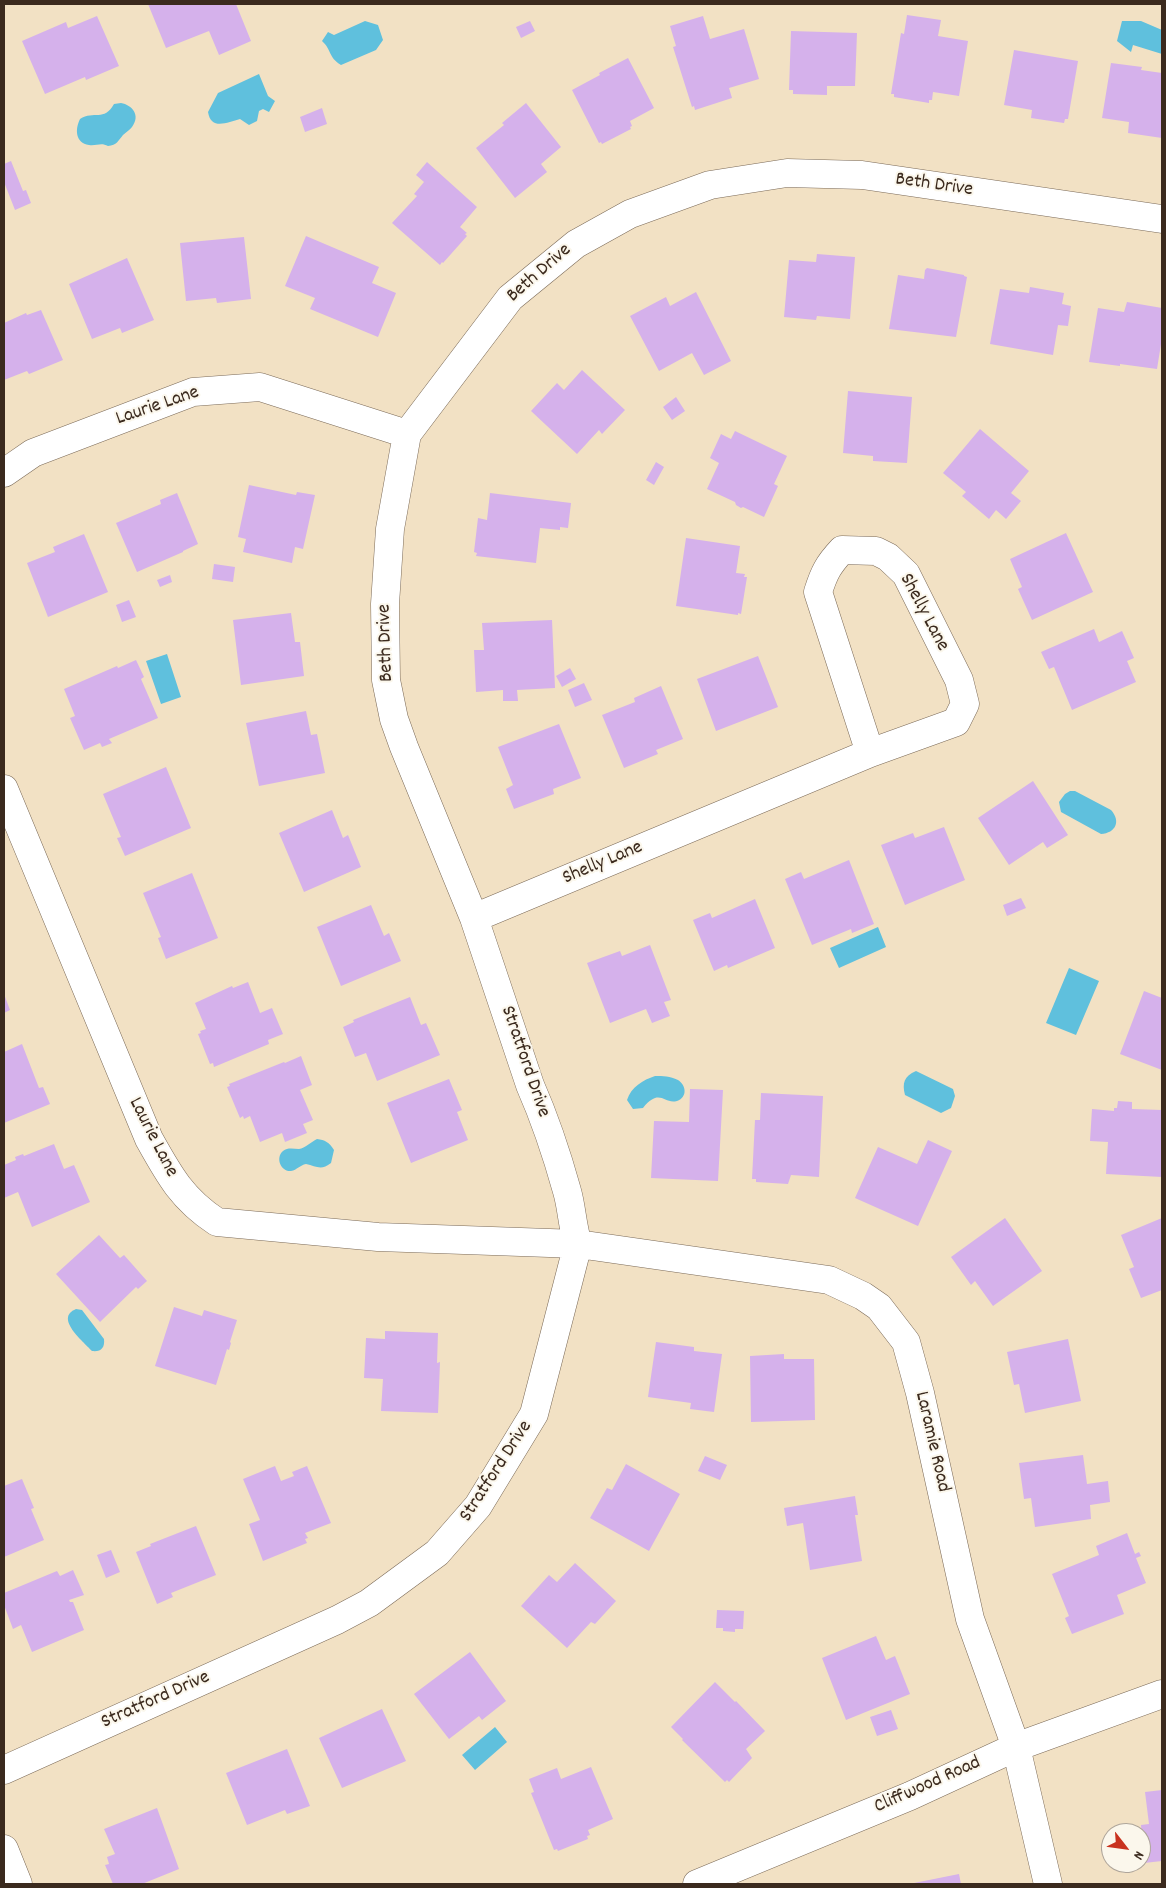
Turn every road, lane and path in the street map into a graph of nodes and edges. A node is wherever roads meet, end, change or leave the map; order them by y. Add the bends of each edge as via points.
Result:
1 (1162, 220) edge
2 (407, 434) junction
3 (4, 473) edge
4 (870, 752) junction
5 (4, 789) edge
6 (474, 918) junction
7 (578, 1244) junction
8 (1162, 1694) edge
9 (1016, 1747) junction
10 (4, 1770) edge
11 (4, 1849) edge
12 (18, 1884) edge
13 (697, 1884) edge
14 (1048, 1884) edge

1 - 2 street, Beth Drive via 862,175 787,173 710,185 630,214 561,256 510,298
2 - 3 street, Laurie Lane via 260,387 193,392 33,453
2 - 6 street, Beth Drive via 390,529 384,604 386,680 404,747
4 - 4 street, Shelly Lane via 956,722 965,704 959,680 906,574 888,557 876,551 842,550 829,564 818,592
4 - 6 street, Shelly Lane
5 - 7 street, Laurie Lane via 149,1140 172,1181 198,1210 217,1222 378,1237
6 - 7 street, Stratford Drive via 568,1192 572,1228
7 - 9 street, Laramie Road via 829,1280 879,1307 906,1342 970,1619
7 - 10 street, Stratford Drive via 534,1414 478,1506 437,1553 369,1603 337,1620
8 - 9 street, Cliffwood Road
9 - 13 street, Cliffwood Road via 910,1796
9 - 14 street, Laramie Road
11 - 12 street

